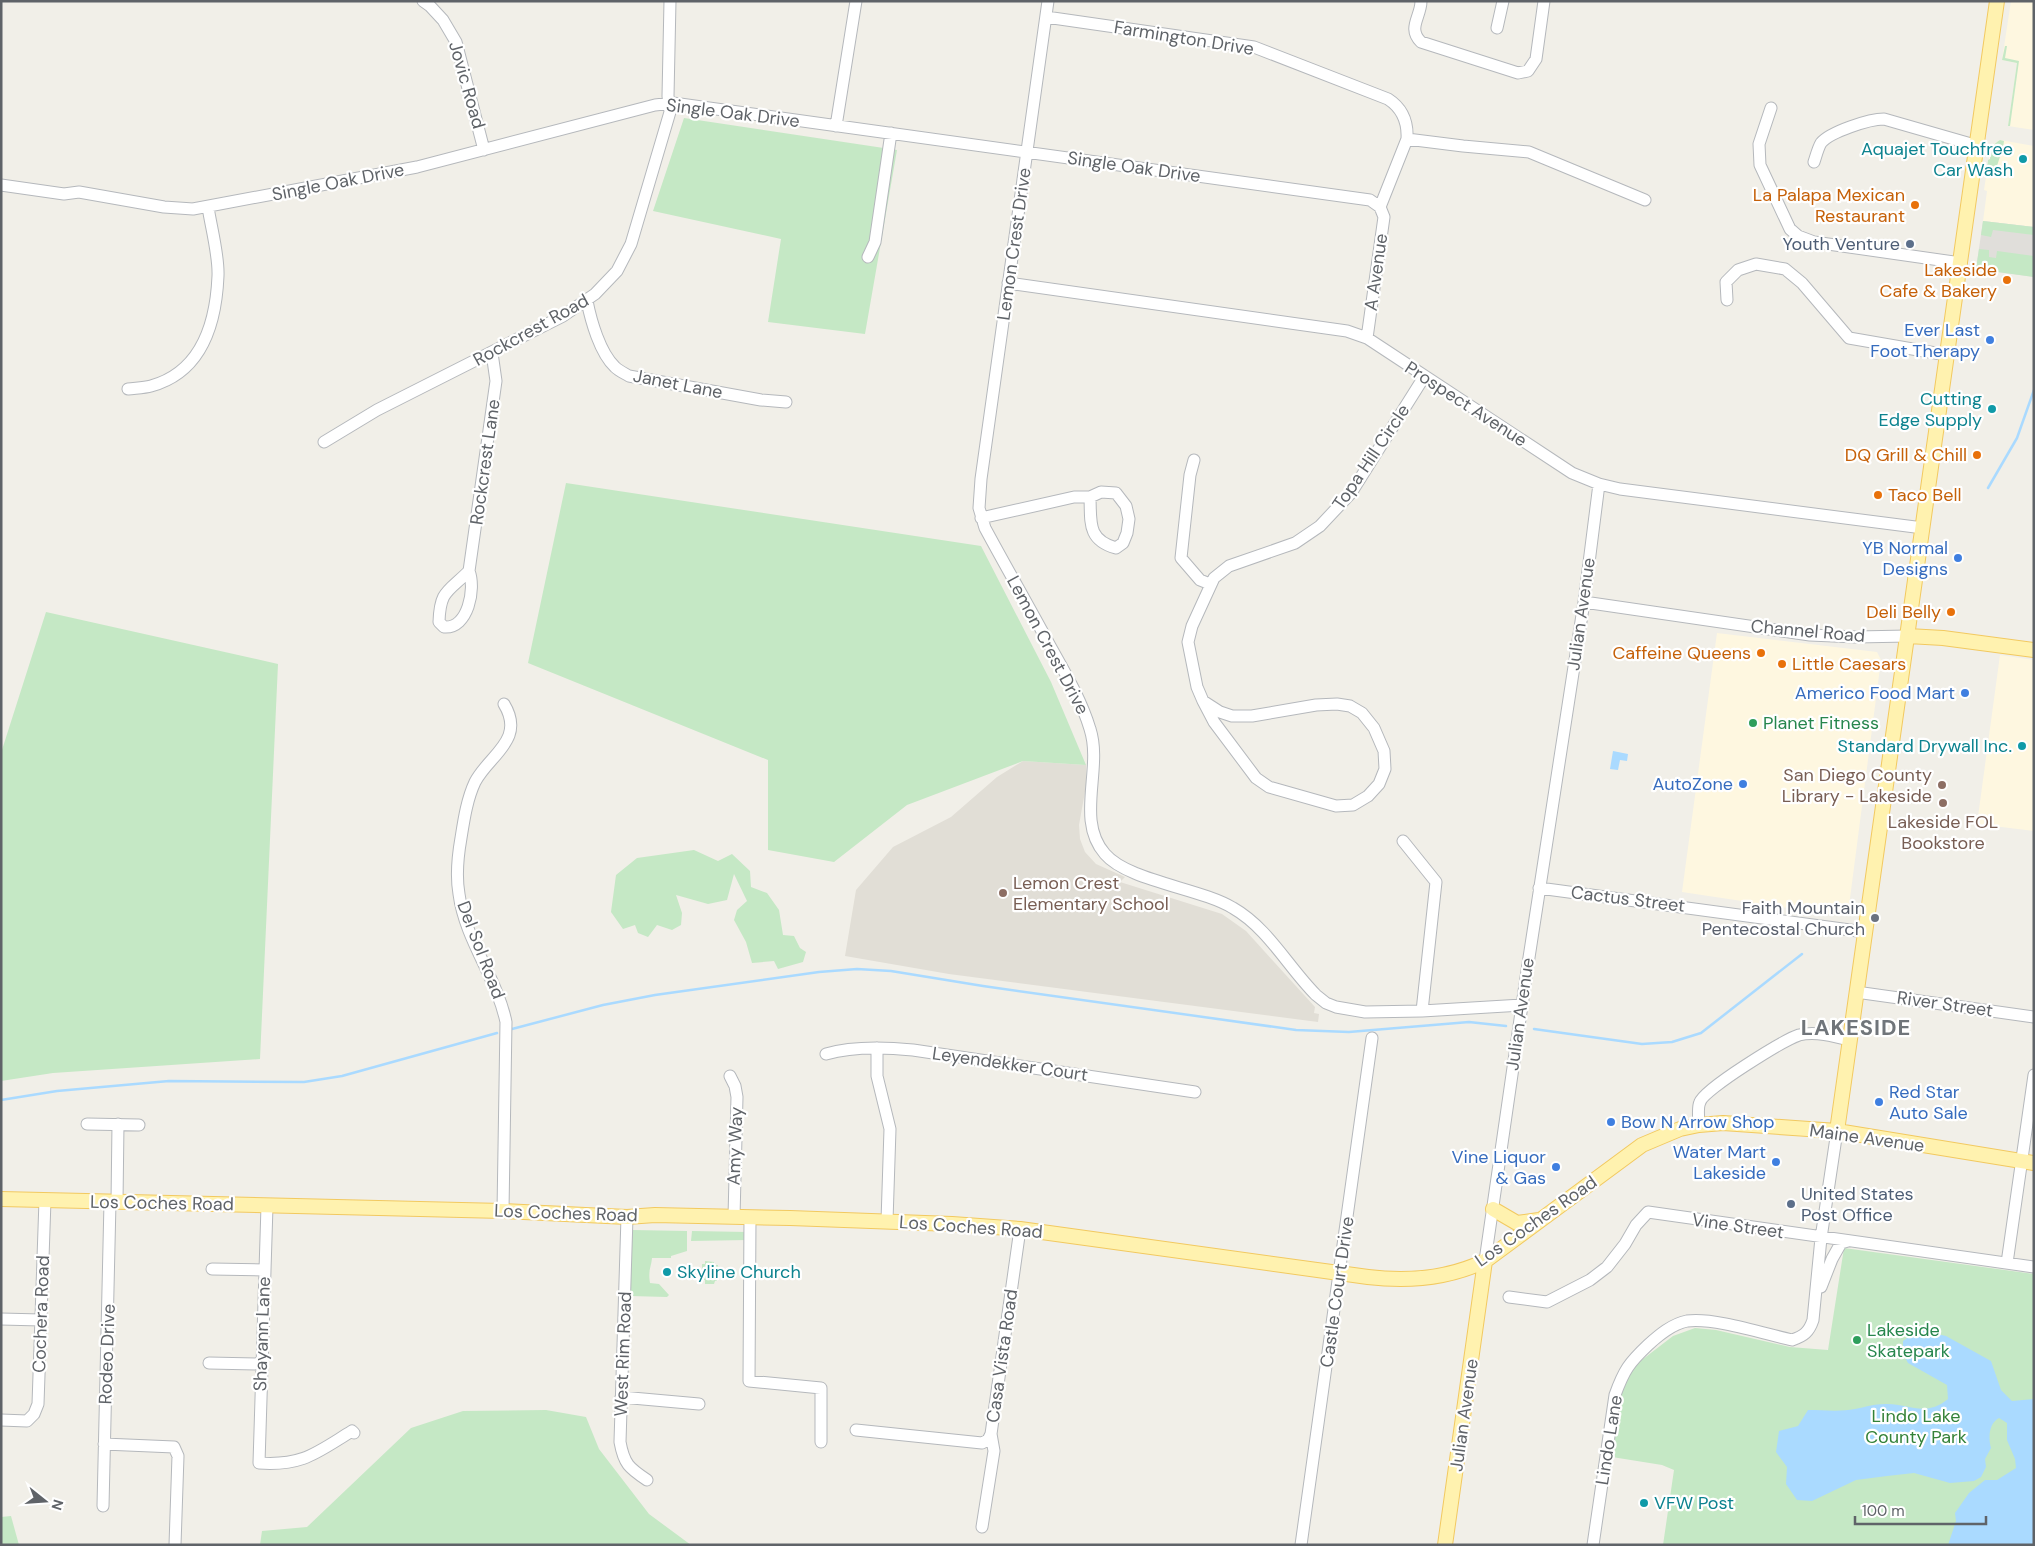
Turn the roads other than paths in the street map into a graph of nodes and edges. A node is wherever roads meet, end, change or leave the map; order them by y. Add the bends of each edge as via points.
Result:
1 (423, 1) edge
2 (670, 1) edge
3 (856, 1) edge
4 (1048, 1) edge
5 (1421, 1) edge
6 (1503, 1) edge
7 (1544, 1) edge
8 (1997, 1) edge
9 (1046, 17) junction
10 (1497, 28) dead end
11 (669, 103) junction
12 (1771, 108) dead end
13 (836, 126) junction
14 (891, 134) junction
15 (1407, 138) junction
16 (1978, 146) junction
17 (484, 150) junction
18 (1027, 151) junction
19 (1814, 162) dead end
20 (1, 185) edge
21 (1645, 200) dead end
22 (208, 207) junction
23 (1380, 207) junction
24 (868, 258) dead end
25 (1961, 263) junction
26 (1008, 283) junction
27 (1727, 300) dead end
28 (586, 301) junction
29 (1367, 338) junction
30 (492, 353) junction
31 (1947, 355) junction
32 (1424, 377) junction
33 (128, 389) dead end
34 (786, 402) dead end
35 (324, 442) dead end
36 (1194, 460) dead end
37 (1599, 484) junction
38 (1090, 497) junction
39 (981, 518) junction
40 (1923, 528) junction
41 (469, 571) dead end
42 (1210, 584) junction
43 (1584, 602) junction
44 (1908, 636) junction
45 (2034, 650) edge
46 (1203, 701) junction
47 (504, 704) dead end
48 (1403, 841) dead end
49 (1539, 888) junction
50 (1865, 932) junction
51 (1856, 992) junction
52 (1522, 1005) junction
53 (1422, 1011) junction
54 (2034, 1017) edge
55 (1372, 1038) dead end
56 (1849, 1040) junction
57 (877, 1048) junction
58 (826, 1054) dead end
59 (2034, 1075) edge
60 (730, 1076) dead end
61 (1195, 1092) dead end
62 (87, 1124) dead end
63 (118, 1124) junction
64 (139, 1125) dead end
65 (1699, 1125) junction
66 (1836, 1131) junction
67 (2028, 1162) edge
68 (1, 1199) edge
69 (45, 1200) junction
70 (114, 1202) junction
71 (266, 1206) junction
72 (1493, 1209) junction
73 (503, 1212) junction
74 (627, 1217) junction
75 (734, 1217) junction
76 (750, 1218) junction
77 (1542, 1220) junction
78 (887, 1221) junction
79 (1020, 1229) junction
80 (1821, 1238) junction
81 (1848, 1241) junction
82 (1485, 1261) junction
83 (2007, 1263) junction
84 (2034, 1267) edge
85 (212, 1269) dead end
86 (264, 1270) junction
87 (1340, 1274) junction
88 (1508, 1297) dead end
89 (1815, 1306) junction
90 (1, 1319) edge
91 (41, 1320) junction
92 (209, 1363) dead end
93 (262, 1364) junction
94 (621, 1397) junction
95 (700, 1404) dead end
96 (1, 1420) edge
97 (856, 1430) dead end
98 (354, 1433) dead end
99 (991, 1434) junction
100 (821, 1442) dead end
101 (104, 1444) junction
102 (647, 1480) dead end
103 (104, 1506) dead end
104 (982, 1527) dead end
105 (175, 1545) edge
106 (1301, 1545) edge
107 (1446, 1545) edge
108 (1592, 1545) edge

1 - 17 street, Jovic Road via 443,20 456,42
2 - 11 street, Rockcrest Road
3 - 13 street
4 - 9 street, Lemon Crest Drive
5 - 7 street via 1414,27 1414,33 1421,42 1518,74 1528,71 1536,58
6 - 10 street
8 - 16 main road
9 - 15 street, Farmington Drive via 1254,47 1388,99 1404,116
9 - 18 street, Lemon Crest Drive
11 - 13 street, Single Oak Drive
11 - 17 street, Single Oak Drive
11 - 28 street, Rockcrest Road via 668,121 631,244 617,270
12 - 25 street via 1759,144 1760,165 1790,229 1798,236 1814,242
13 - 14 street, Single Oak Drive
14 - 18 street, Single Oak Drive
14 - 24 street via 875,242
15 - 21 street via 1529,152
15 - 23 street
16 - 19 street via 1884,119 1874,119 1852,126 1822,143
16 - 25 main road
17 - 22 street, Single Oak Drive via 398,172
18 - 23 street, Single Oak Drive via 1362,198
18 - 26 street, Lemon Crest Drive
20 - 22 street, Single Oak Drive via 64,194 79,192 164,207
22 - 33 street via 218,274 211,327 205,342 189,364 172,377 151,386
23 - 29 street, A Avenue via 1384,217
25 - 31 main road
26 - 29 street, Prospect Avenue via 1347,331
26 - 39 street, Lemon Crest Drive via 979,492
27 - 31 street via 1726,282 1738,270 1756,264 1785,270 1802,283 1848,338
28 - 30 street, Rockcrest Road
28 - 34 street, Janet Lane via 592,324 608,358 629,376
29 - 32 street, Prospect Avenue
30 - 35 street, Rockcrest Road via 377,410
30 - 41 street, Rockcrest Lane via 496,381
31 - 40 main road
32 - 37 street, Prospect Avenue via 1572,473
32 - 42 street, Topa Hill Circle via 1351,493 1320,526 1295,543 1229,566
36 - 42 street via 1181,558 1200,580
37 - 40 street, Prospect Avenue
37 - 43 street, Julian Avenue
38 - 38 street via 1101,492 1116,493 1126,506 1129,519 1127,533 1123,543 1116,548 1096,538 1091,528
38 - 39 street via 1074,497
39 - 53 street, Lemon Crest Drive via 1071,684 1090,729 1094,759 1091,820 1097,842 1105,855 1125,869 1235,908 1259,929 1308,988 1326,1003 1354,1011
40 - 44 main road
42 - 46 street, Topa Hill Circle via 1188,642 1197,688
43 - 44 street, Channel Road via 1810,635
43 - 49 street, Julian Avenue
44 - 45 main road, Channel Road
44 - 50 main road
46 - 46 street, Topa Hill Circle via 1214,722 1256,778 1269,787 1336,806 1353,804 1368,796 1379,784 1385,769 1384,751 1374,728 1362,713 1350,706 1316,705 1232,716
47 - 73 street, Del Sol Road via 509,716 508,739 481,771 470,793 460,839 458,884 465,917 499,994 506,1022
48 - 53 street via 1436,882
49 - 50 street, Cactus Street
49 - 52 street, Julian Avenue
50 - 51 main road
51 - 54 street, River Street
51 - 56 main road
52 - 53 street, Lemon Crest Drive
52 - 72 street, Julian Avenue
55 - 87 street, Castle Court Drive
56 - 65 street via 1815,1034 1800,1035 1762,1055 1707,1092 1700,1101
56 - 66 main road
57 - 58 street, Leyendekker Court via 844,1049
57 - 61 street, Leyendekker Court via 913,1050
57 - 78 street via 878,1086 890,1129
59 - 67 street
60 - 75 street, Amy Way via 737,1097
62 - 63 street
63 - 64 street
63 - 70 street, Rodeo Drive
65 - 66 main road, Maine Avenue via 1723,1123
65 - 77 main road, Los Coches Road via 1680,1128 1642,1146
66 - 67 main road, Maine Avenue
66 - 80 street
67 - 83 street
68 - 69 main road, Los Coches Road
69 - 70 main road, Los Coches Road
69 - 91 street, Cochera Road
70 - 71 main road, Los Coches Road
70 - 101 street, Rodeo Drive
71 - 73 main road, Los Coches Road
71 - 86 street, Shayann Lane
72 - 77 main road via 1517,1223
72 - 82 street, Julian Avenue
73 - 74 main road, Los Coches Road
74 - 75 main road, Los Coches Road
74 - 94 street, West Rim Road
75 - 76 main road, Los Coches Road
76 - 78 main road, Los Coches Road
76 - 100 street via 749,1381 821,1388
77 - 82 main road, Los Coches Road
78 - 79 main road, Los Coches Road
79 - 87 main road, Los Coches Road
79 - 99 street, Casa Vista Road
80 - 81 street, Vine Street
80 - 88 street, Vine Street via 1648,1212 1607,1267 1590,1280 1547,1302
80 - 89 street
81 - 83 street, Vine Street
81 - 89 street via 1841,1244 1832,1259
82 - 87 main road, Los Coches Road via 1459,1271 1418,1280
82 - 107 main road, Julian Avenue
83 - 84 street, Vine Street
85 - 86 street
86 - 93 street, Shayann Lane
87 - 106 street, Castle Court Drive
89 - 108 street, Lindo Lane via 1810,1329 1792,1340 1706,1321 1686,1321 1662,1333 1630,1362 1615,1395
90 - 91 street
91 - 96 street, Cochera Road via 38,1404 34,1414 25,1422
92 - 93 street
93 - 98 street, Shayann Lane via 259,1463 298,1461 352,1431
94 - 95 street
94 - 102 street, West Rim Road via 623,1457 629,1468
97 - 99 street, Casa Vista Road via 982,1443
99 - 104 street via 994,1451
101 - 103 street, Rodeo Drive
101 - 105 street via 174,1446 178,1456

